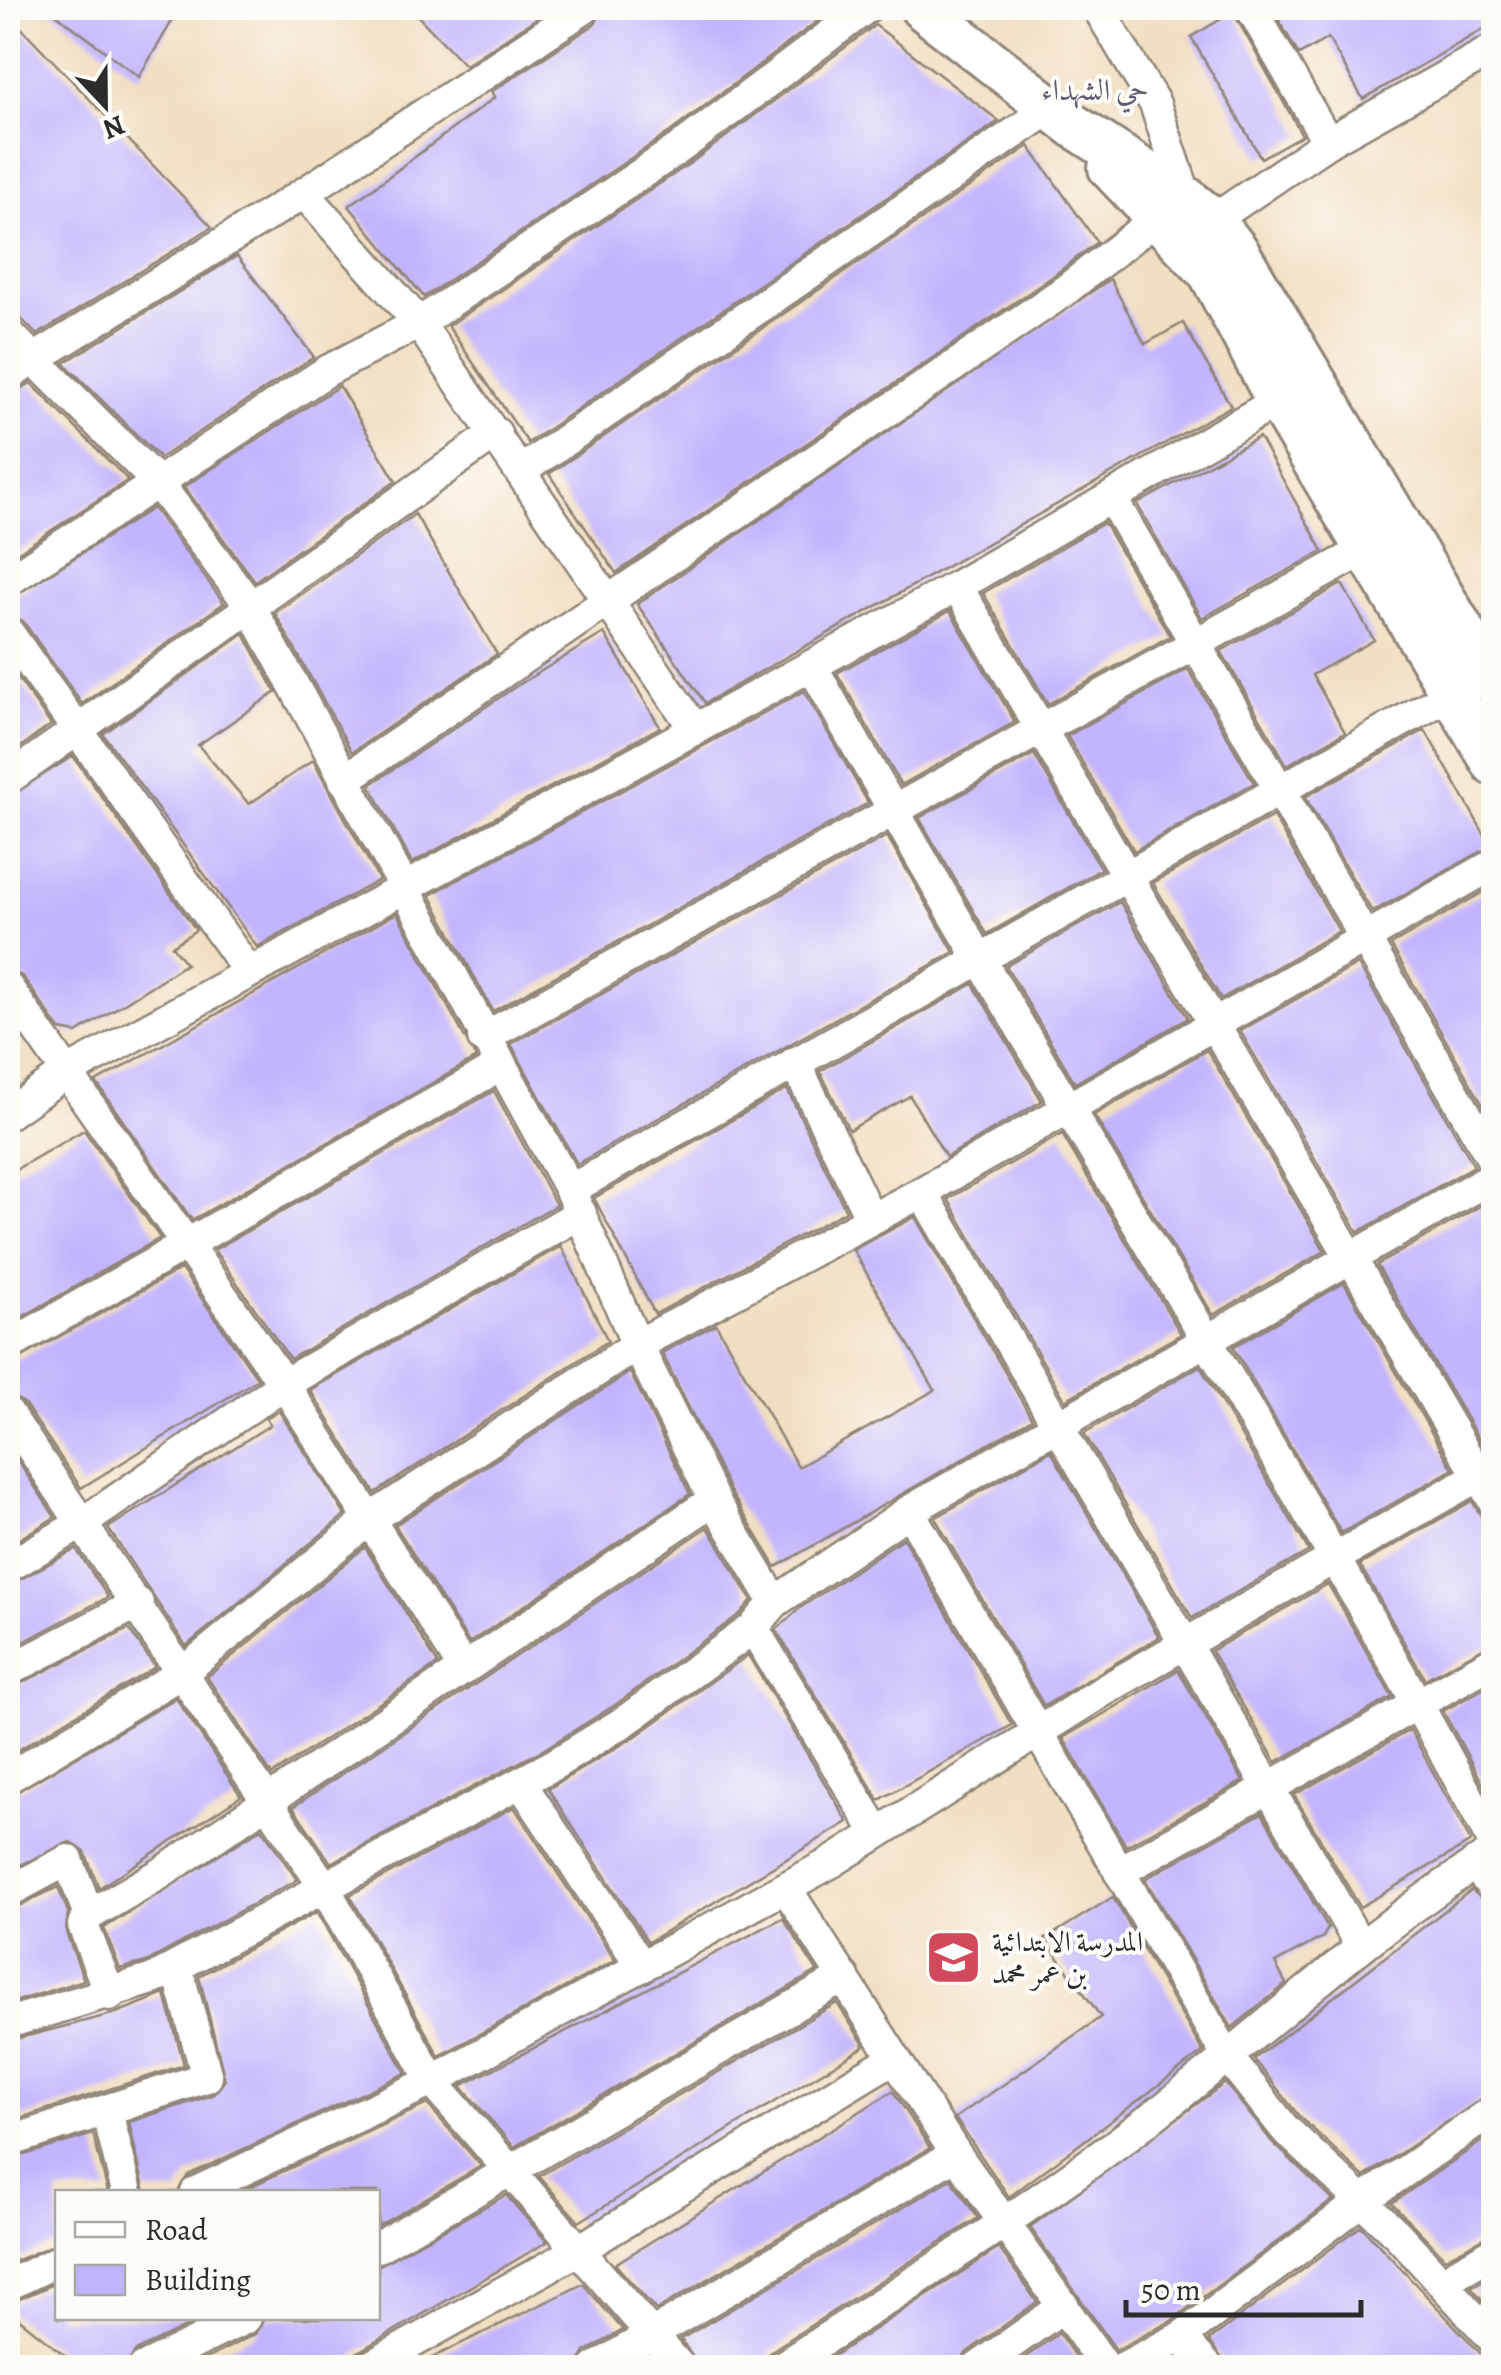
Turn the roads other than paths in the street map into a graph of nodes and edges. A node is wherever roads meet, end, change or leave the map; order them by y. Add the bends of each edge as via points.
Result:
1 (585, 8) edge
2 (866, 8) edge
3 (922, 8) edge
4 (1251, 8) edge
5 (1108, 11) edge
6 (1494, 50) edge
7 (1063, 117) junction
8 (1328, 142) junction
9 (304, 193) junction
10 (1185, 212) junction
11 (419, 323) junction
12 (8, 333) edge
13 (20, 367) edge
14 (1278, 401) junction
15 (496, 434) junction
16 (522, 470) junction
17 (157, 482) junction
18 (1112, 499) junction
19 (1368, 548) junction
20 (8, 581) edge
21 (957, 586) junction
22 (611, 602) junction
23 (249, 604) junction
24 (8, 632) edge
25 (1194, 644) junction
26 (812, 666) junction
27 (1474, 687) edge
28 (694, 728) junction
29 (1041, 730) junction
30 (78, 732) junction
31 (1494, 764) edge
32 (8, 778) edge
33 (344, 780) junction
34 (1278, 792) junction
35 (894, 814) junction
36 (1494, 864) edge
37 (1128, 877) junction
38 (402, 889) junction
39 (1363, 938) junction
40 (980, 960) junction
41 (248, 972) junction
42 (8, 988) edge
43 (1215, 1026) junction
44 (483, 1038) junction
45 (795, 1062) junction
46 (498, 1067) junction
47 (66, 1073) junction
48 (1068, 1108) junction
49 (8, 1114) edge
50 (1494, 1162) edge
51 (1494, 1176) edge
52 (922, 1192) junction
53 (575, 1202) junction
54 (871, 1219) junction
55 (187, 1246) junction
56 (1351, 1259) junction
57 (1204, 1342) junction
58 (8, 1346) edge
59 (637, 1346) junction
60 (284, 1384) junction
61 (8, 1413) edge
62 (1059, 1426) junction
63 (1489, 1481) edge
64 (714, 1500) junction
65 (909, 1511) junction
66 (370, 1519) junction
67 (84, 1522) junction
68 (1332, 1558) junction
69 (8, 1566) edge
70 (775, 1602) junction
71 (138, 1603) junction
72 (752, 1628) junction
73 (1188, 1643) junction
74 (1494, 1660) edge
75 (462, 1666) junction
76 (8, 1671) edge
77 (183, 1672) junction
78 (1418, 1703) junction
79 (1038, 1730) junction
80 (8, 1778) edge
81 (521, 1783) junction
82 (1270, 1786) junction
83 (268, 1800) junction
84 (876, 1832) junction
85 (1487, 1853) edge
86 (1119, 1872) junction
87 (324, 1888) junction
88 (786, 1888) junction
89 (1494, 1890) edge
90 (8, 1892) edge
91 (89, 1916) junction
92 (1360, 1944) junction
93 (642, 1966) junction
94 (177, 1968) junction
95 (844, 1977) junction
96 (110, 1995) junction
97 (8, 2022) edge
98 (1228, 2056) junction
99 (894, 2058) junction
100 (432, 2081) junction
101 (108, 2110) junction
102 (1494, 2110) edge
103 (8, 2142) edge
104 (956, 2154) junction
105 (509, 2174) junction
106 (127, 2190) edge
107 (200, 2190) edge
108 (1362, 2201) junction
109 (1002, 2222) junction
110 (380, 2246) edge
111 (577, 2250) junction
112 (1494, 2252) edge
113 (55, 2262) edge
114 (1443, 2281) junction
115 (8, 2285) edge
116 (1064, 2306) junction
117 (242, 2320) edge
118 (652, 2334) junction
119 (1181, 2337) junction
120 (1494, 2340) edge
121 (144, 2368) edge
122 (367, 2368) edge
123 (595, 2368) edge
124 (681, 2368) edge
125 (780, 2368) edge
126 (978, 2368) edge
127 (1106, 2368) edge
128 (1122, 2368) edge
129 (1209, 2368) edge

1 - 9 street
2 - 11 street via 681,147
3 - 7 street
4 - 8 street
5 - 10 street via 1155,104
6 - 8 street
7 - 10 street
7 - 16 street
8 - 10 street
9 - 11 street
9 - 13 street
10 - 14 street
10 - 22 street
10 - 27 street via 1238,250
11 - 15 street
11 - 17 street via 327,371
12 - 13 street
13 - 17 street
14 - 18 street
14 - 19 street
15 - 16 street
15 - 23 street
16 - 22 street
17 - 20 street
17 - 23 street
18 - 21 street
18 - 25 street
19 - 25 street
19 - 27 street
21 - 26 street
21 - 29 street
22 - 28 street
22 - 33 street
23 - 30 street
23 - 33 street
24 - 30 street
25 - 29 street
25 - 34 street
26 - 28 street
26 - 35 street
27 - 31 street
27 - 34 street
28 - 38 street
29 - 35 street
29 - 37 street
30 - 32 street
30 - 41 street
33 - 38 street
34 - 37 street
34 - 39 street
35 - 40 street
35 - 44 street
36 - 39 street
37 - 40 street
37 - 43 street
38 - 41 street
38 - 44 street
39 - 43 street
39 - 50 street
40 - 45 street
40 - 48 street
41 - 47 street
42 - 47 street
43 - 48 street
43 - 56 street
44 - 46 street
45 - 53 street
45 - 54 street
46 - 53 street
46 - 55 street
47 - 49 street
47 - 55 street
48 - 52 street
48 - 57 street
51 - 56 street
52 - 54 street
52 - 62 street
53 - 59 street
53 - 60 street
54 - 59 street
55 - 58 street
55 - 60 street
56 - 57 street
56 - 63 street
57 - 62 street
57 - 68 street
59 - 64 street
59 - 66 street
60 - 66 street
60 - 67 street
61 - 67 street
62 - 65 street
62 - 73 street
63 - 68 street
64 - 70 street
64 - 75 street
65 - 70 street
65 - 79 street
66 - 75 street
66 - 77 street
67 - 69 street
67 - 71 street
68 - 73 street
68 - 78 street
70 - 72 street
71 - 76 street
71 - 77 street
72 - 81 street via 625,1722
72 - 84 street
73 - 79 street
73 - 82 street
74 - 78 street
75 - 83 street
77 - 80 street
77 - 83 street
78 - 82 street
78 - 85 street
79 - 84 street
79 - 86 street
81 - 87 street
81 - 93 street
82 - 86 street
82 - 92 street
83 - 87 street
83 - 91 street
84 - 88 street
85 - 89 street
85 - 92 street
86 - 98 street
87 - 94 street
87 - 100 street
88 - 93 street
88 - 95 street
90 - 91 street via 68,1860
91 - 96 street via 83,1924
92 - 98 street
93 - 100 street
94 - 96 street
94 - 101 street via 207,2077
95 - 99 street
95 - 105 street
96 - 97 street
98 - 108 street via 1285,2128
98 - 109 street
99 - 104 street
99 - 111 street
100 - 105 street
100 - 107 street
101 - 103 street
101 - 106 street
102 - 108 street
104 - 109 street
104 - 118 street
105 - 110 street
105 - 111 street
108 - 114 street
108 - 119 street
109 - 116 street
109 - 125 street
111 - 118 street
111 - 122 street
112 - 114 street
113 - 115 street
114 - 120 street
116 - 126 street
116 - 127 street
117 - 121 street
118 - 123 street
118 - 124 street
119 - 128 street
119 - 129 street

